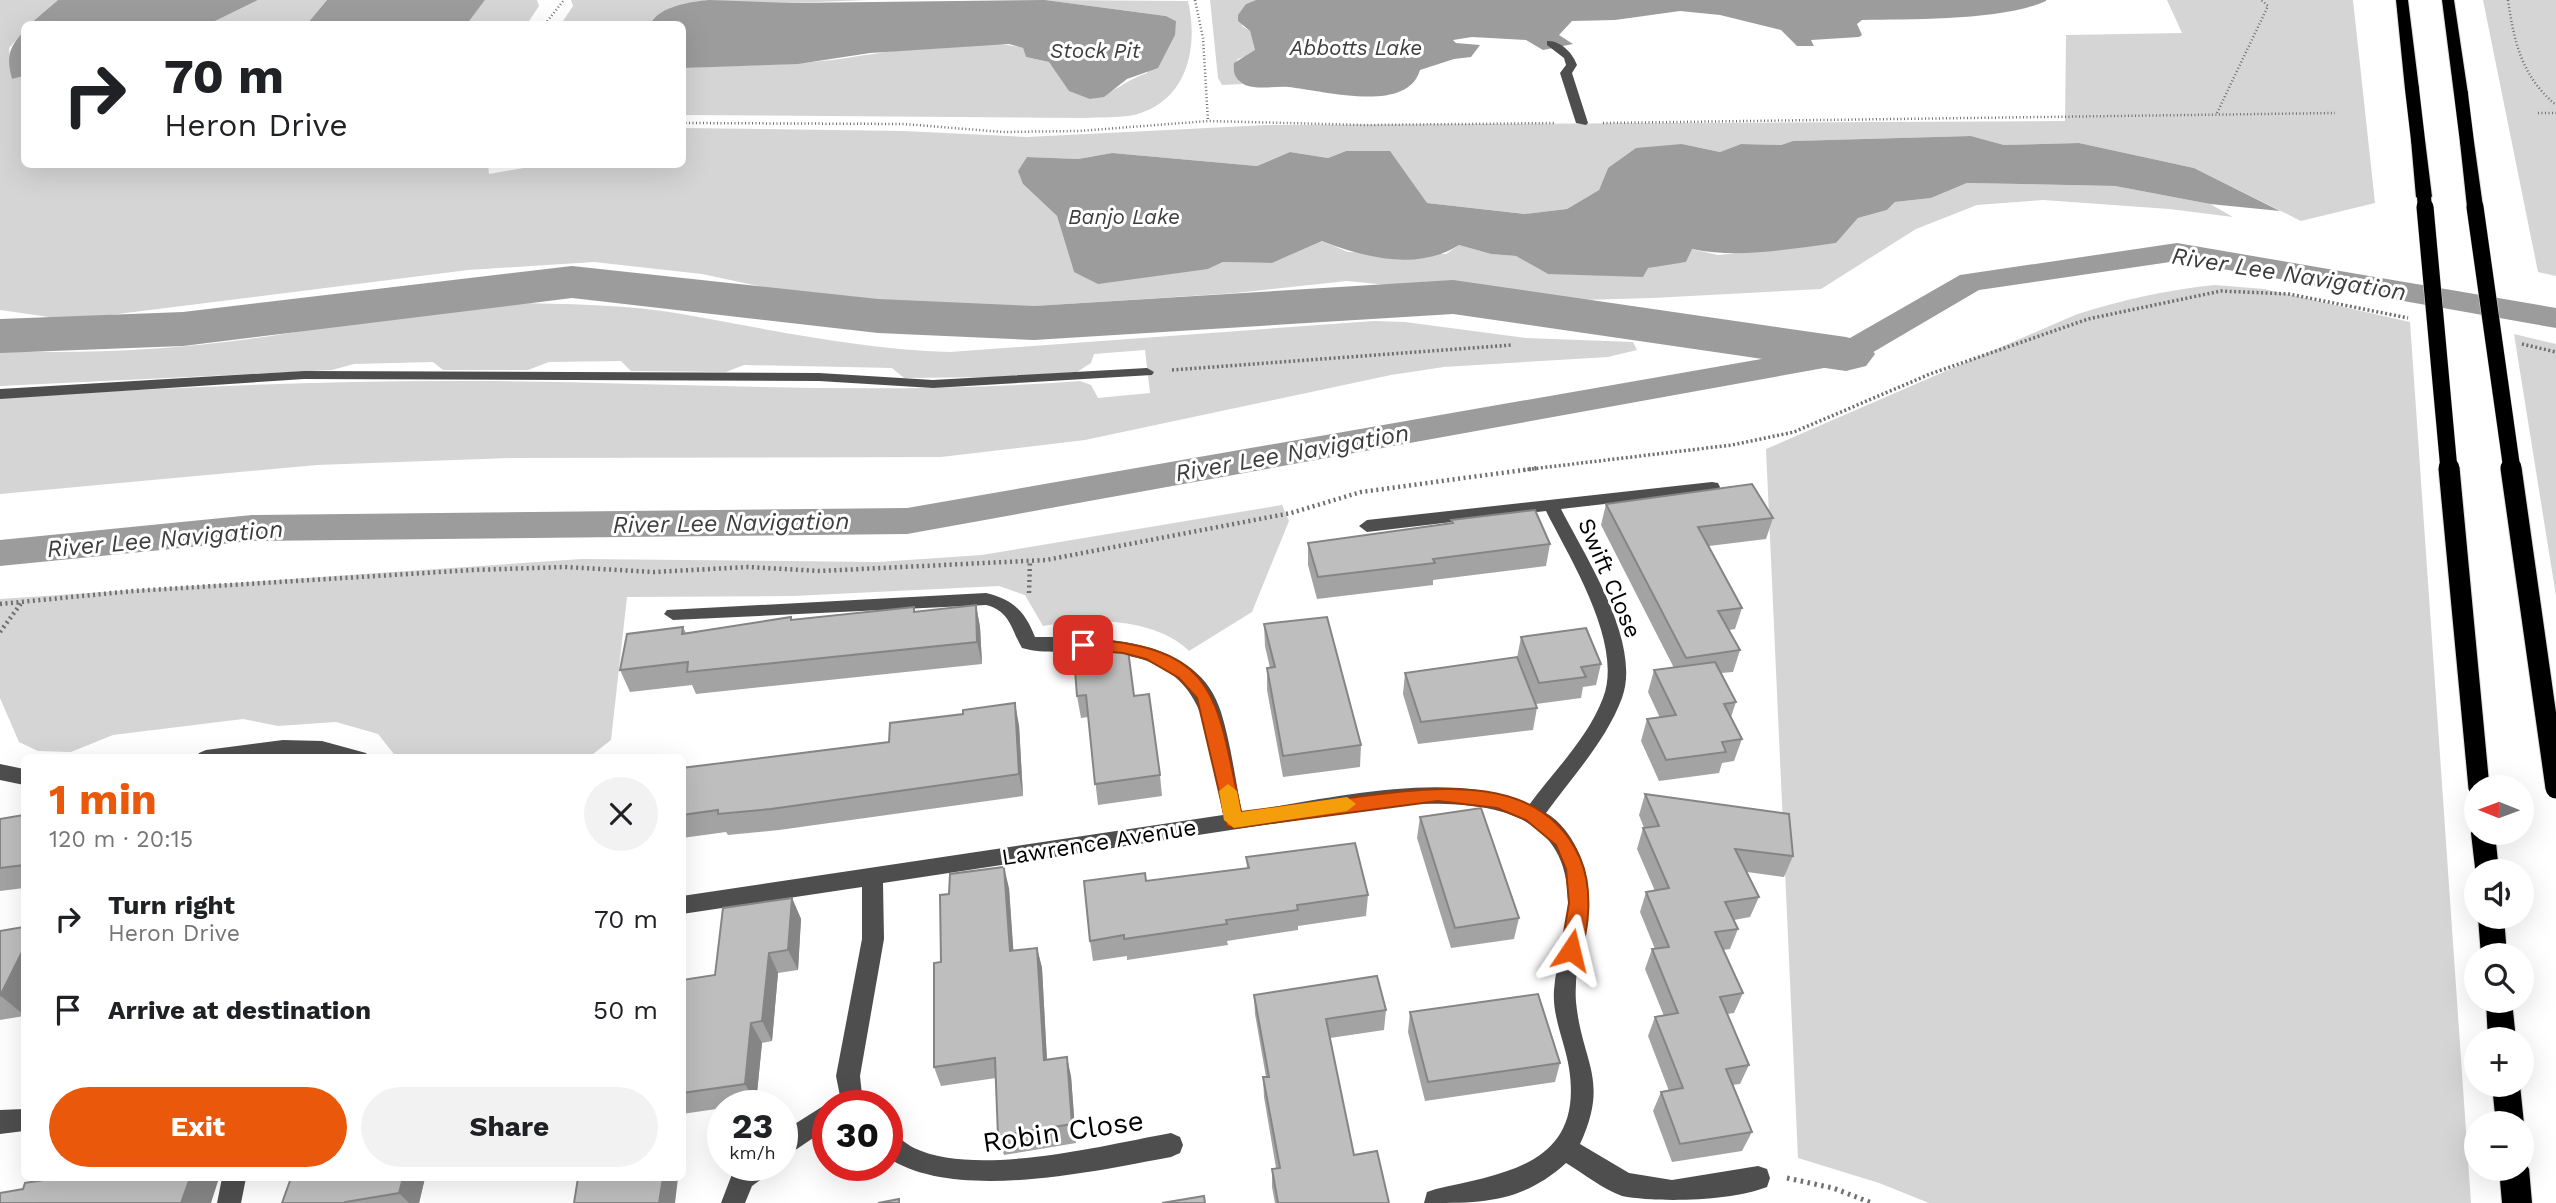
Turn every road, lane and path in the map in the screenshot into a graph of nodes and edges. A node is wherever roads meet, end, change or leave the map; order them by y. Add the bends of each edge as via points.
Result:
1 (564, 0) edge
2 (1195, 0) edge
3 (2261, 0) edge
4 (2402, 0) edge
5 (2448, 0) edge
6 (2508, 0) edge
7 (547, 21) edge
8 (1551, 43) dead end
9 (2556, 105) edge
10 (2217, 113) junction
11 (2334, 113) dead end
12 (2538, 113) dead end
13 (2556, 113) edge
14 (1208, 121) junction
15 (686, 123) edge
16 (1582, 123) junction
17 (2326, 299) dead end
18 (1512, 345) dead end
19 (1147, 372) joint
20 (0, 394) edge
21 (1712, 486) edge
22 (1551, 505) junction
23 (1367, 526) dead end
24 (22, 602) junction
25 (0, 604) edge
26 (673, 614) dead end
27 (0, 632) edge
28 (239, 754) edge
29 (349, 754) edge
30 (0, 772) edge
31 (2478, 775) edge
32 (21, 776) edge
33 (2556, 788) edge
34 (1533, 814) junction
35 (1234, 820) junction
36 (872, 877) junction
37 (686, 904) edge
38 (848, 1090) edge
39 (21, 1120) edge
40 (0, 1122) edge
41 (1171, 1145) dead end
42 (1564, 1148) junction
43 (903, 1154) edge
44 (1758, 1178) joint
45 (233, 1181) edge
46 (742, 1181) edge
47 (2515, 1181) edge
48 (1436, 1201) dead end
49 (229, 1203) edge
50 (733, 1203) edge
51 (1872, 1203) edge
52 (2517, 1203) edge

1 - 7 path
2 - 14 path via 1203,38
3 - 10 path via 2268,6
4 - 31 highway, bridge
5 - 33 highway, bridge
6 - 9 path via 2521,63 2531,81
8 - 16 street via 1569,57 1572,65 1566,73
10 - 11 path
10 - 16 path
12 - 13 path
14 - 15 path via 1015,132 904,124
14 - 16 path
17 - 24 path via 2256,290 2221,291 2143,305 2088,319 1930,374 1794,432 1732,445 1418,482 1361,492 1291,513 1046,560 820,571 748,567 654,572 565,567 473,570
18 - 19 path
19 - 20 street via 933,384 819,377 304,375
21 - 22 street
22 - 23 street
22 - 34 street, Swift Close via 1613,635 1618,673 1605,714
24 - 25 path
24 - 27 path
26 - 35 street via 986,598 1001,601 1014,612 1028,643 1123,647 1151,654 1185,674 1204,694
28 - 29 street via 298,747
30 - 32 street
34 - 35 street, Lawrence Avenue via 1498,800 1438,794
34 - 42 street, Lawrence Avenue via 1563,840 1578,885 1565,996 1581,1070 1581,1118
35 - 36 street, Lawrence Avenue
36 - 37 street, Lawrence Avenue
36 - 38 street via 873,939
39 - 40 street
41 - 43 street, Robin Close via 972,1174 911,1160
42 - 44 street via 1626,1185 1660,1191 1711,1188
42 - 48 street, Lawrence Avenue via 1542,1169 1513,1184
44 - 51 path via 1788,1178
45 - 49 street
46 - 50 street
47 - 52 highway

